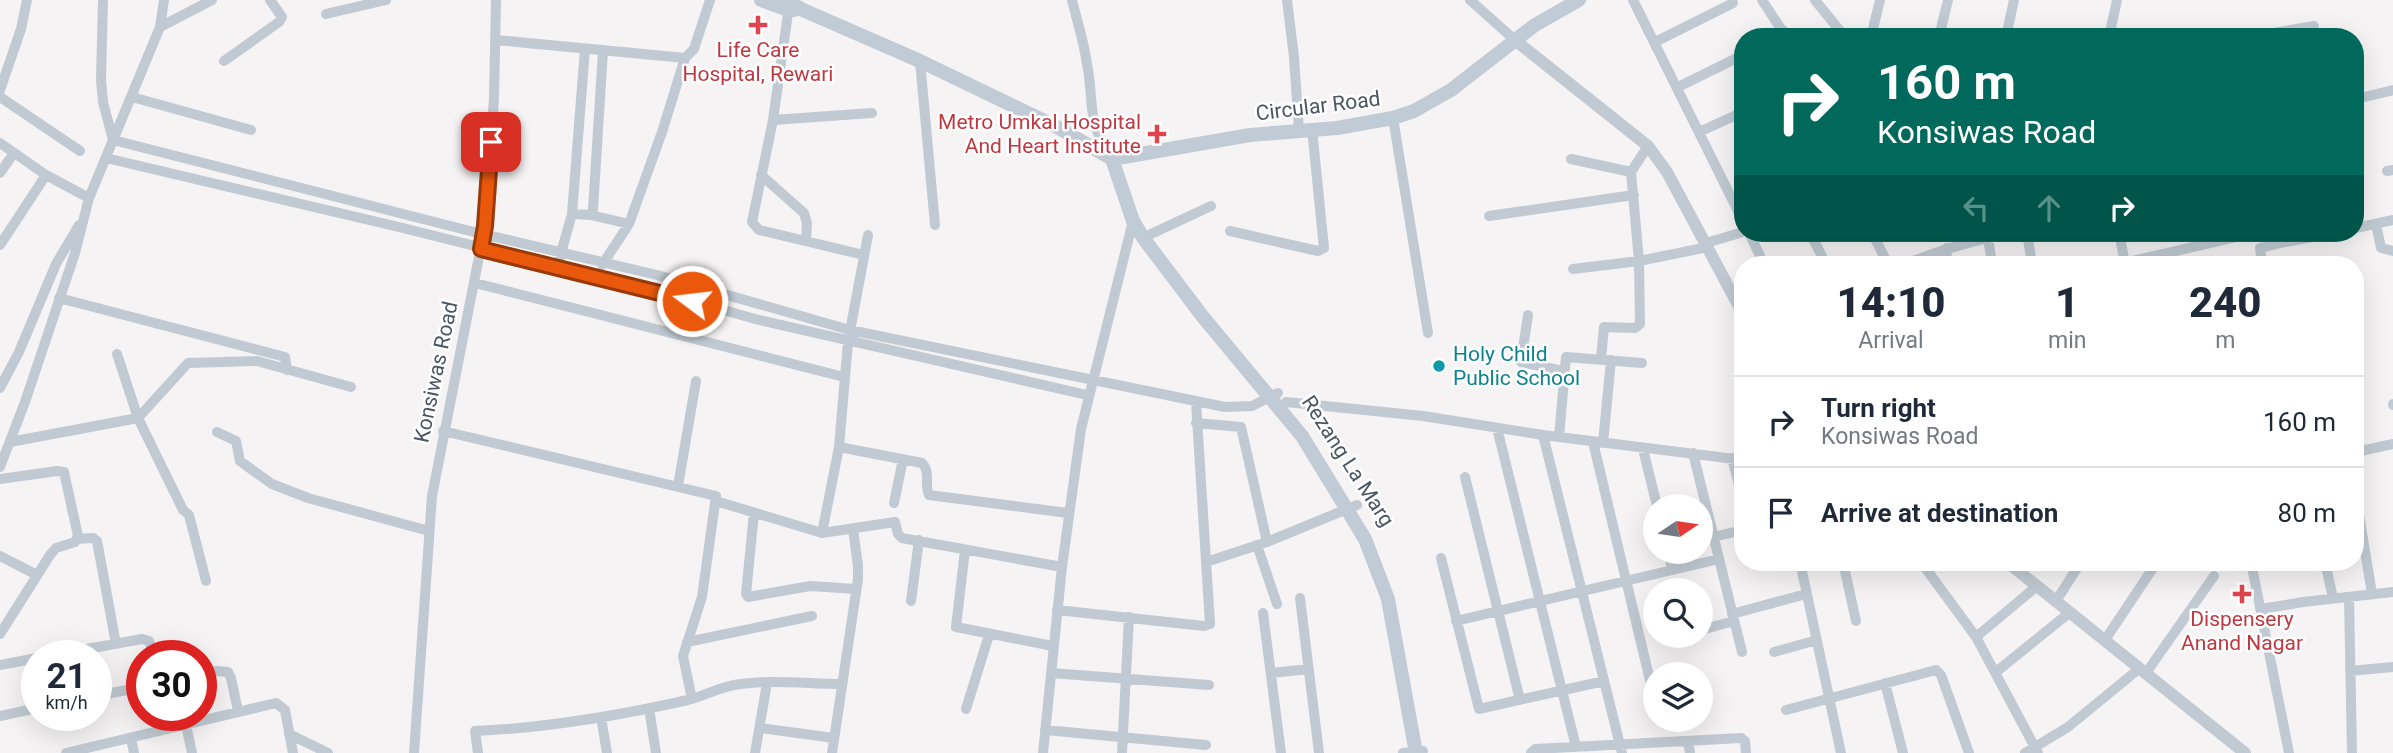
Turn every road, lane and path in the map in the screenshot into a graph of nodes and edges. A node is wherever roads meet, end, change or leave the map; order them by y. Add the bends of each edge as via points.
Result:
1 (27, 0) edge
2 (103, 0) edge
3 (164, 0) edge
4 (212, 0) edge
5 (270, 0) edge
6 (386, 0) edge
7 (496, 0) edge
8 (710, 0) edge
9 (761, 0) edge
10 (1072, 0) edge
11 (1287, 0) edge
12 (1579, 0) edge
13 (1633, 0) edge
14 (1762, 0) edge
15 (1815, 0) edge
16 (1880, 0) edge
17 (1948, 0) edge
18 (2014, 0) edge
19 (2117, 0) edge
20 (1473, 1) edge
21 (1733, 2) dead end
22 (792, 5) edge
23 (326, 13) dead end
24 (2315, 26) dead end
25 (160, 27) junction
26 (1776, 28) edge
27 (1838, 28) edge
28 (1873, 28) edge
29 (1941, 28) edge
30 (2008, 28) edge
31 (2111, 28) edge
32 (2305, 28) edge
33 (496, 40) junction
34 (1516, 41) junction
35 (1656, 42) junction
36 (585, 49) junction
37 (603, 51) junction
38 (685, 58) junction
39 (1734, 60) edge
40 (224, 61) dead end
41 (920, 61) junction
42 (1678, 88) junction
43 (0, 90) edge
44 (2393, 90) edge
45 (0, 97) edge
46 (132, 97) junction
47 (2364, 97) edge
48 (872, 113) dead end
49 (1734, 116) edge
50 (1393, 118) junction
51 (773, 120) junction
52 (251, 130) dead end
53 (1306, 130) junction
54 (1699, 132) junction
55 (113, 140) junction
56 (0, 143) edge
57 (1648, 146) junction
58 (80, 151) dead end
59 (14, 153) junction
60 (106, 158) junction
61 (1112, 159) junction
62 (1571, 159) dead end
63 (201, 162) junction
64 (1631, 172) junction
65 (0, 173) edge
66 (761, 174) junction
67 (46, 175) junction
68 (196, 179) junction
69 (1634, 195) junction
70 (89, 198) junction
71 (1125, 198) junction
72 (1734, 203) edge
73 (1211, 206) dead end
74 (85, 214) junction
75 (572, 214) junction
76 (591, 215) junction
77 (1489, 216) dead end
78 (1133, 220) junction
79 (2393, 220) edge
80 (629, 224) junction
81 (2376, 224) junction
82 (935, 225) dead end
83 (2364, 227) edge
84 (1230, 231) dead end
85 (484, 234) junction
86 (1151, 234) junction
87 (868, 235) dead end
88 (1734, 235) edge
89 (806, 240) junction
90 (1969, 242) edge
91 (2216, 242) edge
92 (2273, 242) edge
93 (0, 245) edge
94 (1707, 245) junction
95 (1947, 248) junction
96 (481, 249) junction
97 (2393, 251) edge
98 (562, 252) junction
99 (864, 255) junction
100 (1926, 256) edge
101 (1946, 256) edge
102 (2156, 256) edge
103 (2261, 256) edge
104 (1639, 261) junction
105 (604, 262) junction
106 (557, 267) junction
107 (1573, 269) dead end
108 (595, 277) junction
109 (475, 283) junction
110 (1734, 297) edge
111 (59, 298) junction
112 (1528, 315) dead end
113 (850, 330) junction
114 (1428, 333) dead end
115 (1228, 341) junction
116 (848, 342) junction
117 (117, 354) dead end
118 (1606, 359) junction
119 (1642, 363) dead end
120 (287, 370) junction
121 (1563, 371) junction
122 (844, 377) junction
123 (1092, 380) junction
124 (696, 381) dead end
125 (351, 387) dead end
126 (0, 388) edge
127 (1087, 395) junction
128 (1278, 397) junction
129 (1196, 402) junction
130 (1245, 407) junction
131 (138, 418) junction
132 (1196, 423) junction
133 (1241, 427) junction
134 (1497, 428) junction
135 (443, 430) junction
136 (217, 432) dead end
137 (1543, 435) junction
138 (1559, 437) junction
139 (10, 442) junction
140 (1598, 443) junction
141 (2393, 444) edge
142 (839, 447) junction
143 (1643, 449) junction
144 (2364, 450) edge
145 (1693, 453) junction
146 (1732, 458) joint
147 (903, 459) junction
148 (1734, 466) edge
149 (0, 467) edge
150 (1465, 477) dead end
151 (0, 479) edge
152 (677, 486) junction
153 (1654, 494) edge
154 (1703, 494) edge
155 (716, 501) junction
156 (894, 503) dead end
157 (1353, 507) junction
158 (754, 513) junction
159 (1068, 513) junction
160 (853, 529) junction
161 (429, 531) junction
162 (1734, 532) edge
163 (822, 533) junction
164 (1713, 537) joint
165 (77, 539) junction
166 (919, 540) junction
167 (1262, 544) junction
168 (2364, 545) edge
169 (965, 550) junction
170 (0, 556) edge
171 (1441, 558) dead end
172 (1719, 559) junction
173 (1206, 562) junction
174 (1671, 564) edge
175 (1062, 567) junction
176 (1672, 569) junction
177 (1802, 571) edge
178 (1845, 571) edge
179 (1928, 571) edge
180 (2018, 571) edge
181 (2075, 571) edge
182 (2151, 571) edge
183 (2253, 571) edge
184 (2327, 571) edge
185 (37, 575) junction
186 (2214, 576) dead end
187 (1626, 580) junction
188 (206, 581) dead end
189 (2037, 586) junction
190 (856, 589) junction
191 (1580, 591) junction
192 (2393, 592) edge
193 (1807, 594) junction
194 (2372, 594) junction
195 (2349, 597) junction
196 (1300, 598) dead end
197 (2333, 598) junction
198 (911, 601) dead end
199 (1540, 601) junction
200 (2056, 601) junction
201 (1277, 604) dead end
202 (2261, 609) junction
203 (1057, 610) junction
204 (1497, 611) junction
205 (1263, 613) dead end
206 (2069, 613) junction
207 (812, 616) dead end
208 (1129, 617) junction
209 (1733, 617) junction
210 (1456, 621) junction
211 (1856, 621) dead end
212 (1713, 625) edge
213 (0, 634) edge
214 (989, 635) junction
215 (1976, 636) junction
216 (1817, 640) junction
217 (2105, 640) junction
218 (687, 642) junction
219 (126, 643) edge
220 (116, 645) junction
221 (112, 646) edge
222 (1053, 646) junction
223 (1742, 652) dead end
224 (1774, 652) dead end
225 (21, 661) edge
226 (1646, 662) edge
227 (0, 664) edge
228 (2393, 667) edge
229 (1309, 668) junction
230 (217, 671) edge
231 (2143, 671) junction
232 (2350, 671) junction
233 (1996, 672) junction
234 (1051, 673) junction
235 (1271, 673) junction
236 (1125, 679) junction
237 (1604, 681) junction
238 (767, 683) junction
239 (1885, 683) junction
240 (842, 684) junction
241 (1209, 685) dead end
242 (1562, 690) junction
243 (1830, 698) junction
244 (692, 699) junction
245 (1520, 700) junction
246 (649, 708) junction
247 (966, 709) dead end
248 (1786, 710) dead end
249 (21, 711) edge
250 (238, 711) junction
251 (0, 716) edge
252 (217, 717) edge
253 (601, 718) junction
254 (760, 728) junction
255 (1045, 730) junction
256 (161, 731) edge
257 (187, 731) edge
258 (289, 734) junction
259 (131, 738) junction
260 (834, 738) junction
261 (1123, 738) junction
262 (1206, 745) dead end
263 (1576, 747) junction
264 (1689, 748) edge
265 (1621, 749) edge
266 (2037, 751) edge
267 (77, 752) edge
268 (1416, 752) edge
269 (66, 753) edge
270 (134, 753) edge
271 (192, 753) edge
272 (293, 753) edge
273 (328, 753) edge
274 (414, 753) edge
275 (478, 753) edge
276 (607, 753) edge
277 (656, 753) edge
278 (754, 753) edge
279 (832, 753) edge
280 (1043, 753) edge
281 (1122, 753) edge
282 (1281, 753) edge
283 (1319, 753) edge
284 (1531, 753) edge
285 (1746, 753) edge
286 (1841, 753) edge
287 (1903, 753) edge
288 (1969, 753) edge
289 (2025, 753) edge
290 (2245, 753) edge
291 (2289, 753) edge
292 (2352, 753) edge

1 - 43 street
2 - 55 street via 101,80
3 - 25 street
4 - 25 street
5 - 40 street via 282,17 279,22
6 - 23 street
7 - 33 street, Konsiwas Road
8 - 38 street via 694,49
9 - 22 main road
10 - 61 street via 1088,66 1093,121
11 - 53 street
12 - 34 main road, Circular Road via 1535,24
13 - 35 street
14 - 26 street
15 - 27 street
16 - 28 street
17 - 29 street
18 - 30 street
19 - 31 street
20 - 34 street
21 - 35 street
22 - 41 main road
22 - 51 street
24 - 32 street
25 - 46 street
33 - 36 street
33 - 85 street, Konsiwas Road
34 - 50 main road, Circular Road via 1451,90
34 - 57 street
35 - 42 street
36 - 37 street
36 - 75 street
37 - 38 street
37 - 76 street
38 - 80 street
39 - 42 street
41 - 61 main road
41 - 82 street
42 - 54 street
44 - 47 street
45 - 58 street
46 - 52 street
46 - 55 street
48 - 51 street
49 - 54 street
50 - 53 main road, Circular Road
50 - 114 street
51 - 66 street
53 - 61 main road, Circular Road
53 - 84 street via 1324,248 1318,251
54 - 72 street
55 - 60 street
55 - 63 street
56 - 59 street
57 - 64 street
57 - 94 street
59 - 65 street
59 - 67 street
60 - 68 street
60 - 70 street
61 - 71 main road, Rezang La Marg
62 - 64 street
63 - 68 street
63 - 85 street
64 - 69 street
66 - 89 street via 804,213
66 - 89 street via 753,226
67 - 70 street
67 - 93 street
68 - 96 street
69 - 77 street
69 - 104 street
70 - 74 street
71 - 78 main road, Rezang La Marg
71 - 86 main road, Rezang La Marg
73 - 86 street
74 - 111 street
74 - 126 street via 60,256
75 - 76 street
75 - 98 street
76 - 80 street
78 - 115 main road, Rezang La Marg via 1169,274
78 - 123 street
79 - 81 street
80 - 105 street
81 - 83 street
81 - 97 street via 2381,248
85 - 96 street, Konsiwas Road
85 - 98 street
86 - 115 main road, Rezang La Marg
87 - 99 street
88 - 94 street
89 - 99 street
90 - 95 street
91 - 102 street
92 - 103 street via 2260,248
94 - 104 street
94 - 110 street
95 - 100 street
95 - 101 street
96 - 106 street
96 - 109 street, Konsiwas Road
98 - 105 street
98 - 106 street
99 - 113 street
104 - 107 street
104 - 118 street via 1640,324 1635,328 1604,327
105 - 108 street
105 - 113 street
106 - 108 street
108 - 116 street
109 - 122 street
109 - 135 street, Konsiwas Road
111 - 120 street via 285,357
111 - 139 street
112 - 121 street via 1521,362
113 - 116 street
113 - 123 street
115 - 128 main road, Rezang La Marg
116 - 122 street
116 - 127 street
117 - 131 street
118 - 119 street
118 - 121 street via 1566,357
118 - 140 street
120 - 125 street
120 - 131 street via 257,361 188,363
121 - 138 street
122 - 142 street
123 - 127 street
123 - 129 street
124 - 152 street
127 - 159 street
128 - 130 street
128 - 134 street
128 - 157 main road, Rezang La Marg via 1300,417
129 - 130 street
129 - 132 street
130 - 133 street
131 - 139 street
131 - 188 street via 189,515
132 - 133 street
132 - 173 street
133 - 167 street
134 - 137 street
134 - 199 street
135 - 152 street
135 - 161 street, Konsiwas Road
136 - 161 street via 236,441 240,461 272,484
137 - 138 street
137 - 191 street
138 - 140 street
139 - 149 street
140 - 143 street
140 - 187 street
141 - 144 street
142 - 147 street
142 - 163 street
143 - 145 street
143 - 153 street
145 - 146 street
145 - 154 street
146 - 148 street
147 - 156 street
147 - 159 street via 925,466 929,495
150 - 204 street
151 - 165 street via 64,472
152 - 155 street via 714,495
155 - 158 street
155 - 218 street via 702,597
157 - 167 street
157 - 268 main road, Rezang La Marg via 1381,552 1396,600
158 - 163 street
158 - 190 street via 748,597 810,586
159 - 175 street
160 - 163 street
160 - 166 street via 895,522 900,536
160 - 190 street
161 - 274 street, Konsiwas Road
162 - 164 street
164 - 172 street
165 - 185 street via 53,551
165 - 220 street via 97,541
166 - 169 street
166 - 198 street
167 - 173 street
167 - 201 street
168 - 194 street
169 - 175 street
169 - 214 street via 956,625
170 - 185 street
171 - 210 street
172 - 176 street
172 - 209 street
173 - 208 street via 1208,625
174 - 176 street
175 - 203 street
176 - 187 street
177 - 193 street
178 - 211 street
179 - 215 street
180 - 189 street
181 - 200 street
182 - 217 street
183 - 202 street
184 - 197 street
185 - 213 street
186 - 231 street
187 - 191 street
187 - 226 street
189 - 200 street
189 - 215 street
190 - 240 street
191 - 199 street
191 - 237 street
192 - 194 street
193 - 209 street
193 - 216 street
194 - 195 street
195 - 197 street
195 - 232 street
196 - 229 street
197 - 202 street
199 - 204 street
199 - 242 street
200 - 206 street
202 - 291 street
203 - 208 street
203 - 222 street
204 - 210 street
204 - 245 street
205 - 235 street
206 - 217 street
206 - 233 street
207 - 218 street
208 - 236 street
209 - 212 street
209 - 223 street
210 - 245 street via 1479,709
214 - 222 street
214 - 247 street
215 - 233 street
216 - 224 street
216 - 243 street
217 - 231 street
218 - 244 street via 683,662
219 - 220 street
220 - 221 street
222 - 234 street
225 - 227 street
228 - 232 street
229 - 235 street
229 - 283 street
230 - 250 street via 228,672
231 - 266 street
231 - 290 street
232 - 292 street
233 - 266 street
234 - 236 street
234 - 255 street
235 - 282 street
236 - 241 street
236 - 261 street
237 - 242 street
237 - 265 street
238 - 240 street
238 - 244 street via 734,685
238 - 254 street
239 - 243 street
239 - 287 street
239 - 288 street via 1939,672
240 - 260 street
242 - 245 street
242 - 263 street
243 - 248 street
243 - 286 street
244 - 246 street
246 - 253 street
246 - 277 street
249 - 251 street
250 - 252 street
250 - 258 street via 281,705
253 - 275 street via 475,731
253 - 276 street
254 - 260 street
254 - 278 street
255 - 261 street
255 - 280 street
256 - 259 street
257 - 271 street
258 - 272 street
258 - 273 street
259 - 267 street
259 - 270 street
260 - 279 street
261 - 262 street
261 - 281 street
263 - 265 street
263 - 284 street
264 - 265 street
264 - 285 street via 1741,738
266 - 289 street
267 - 269 street

